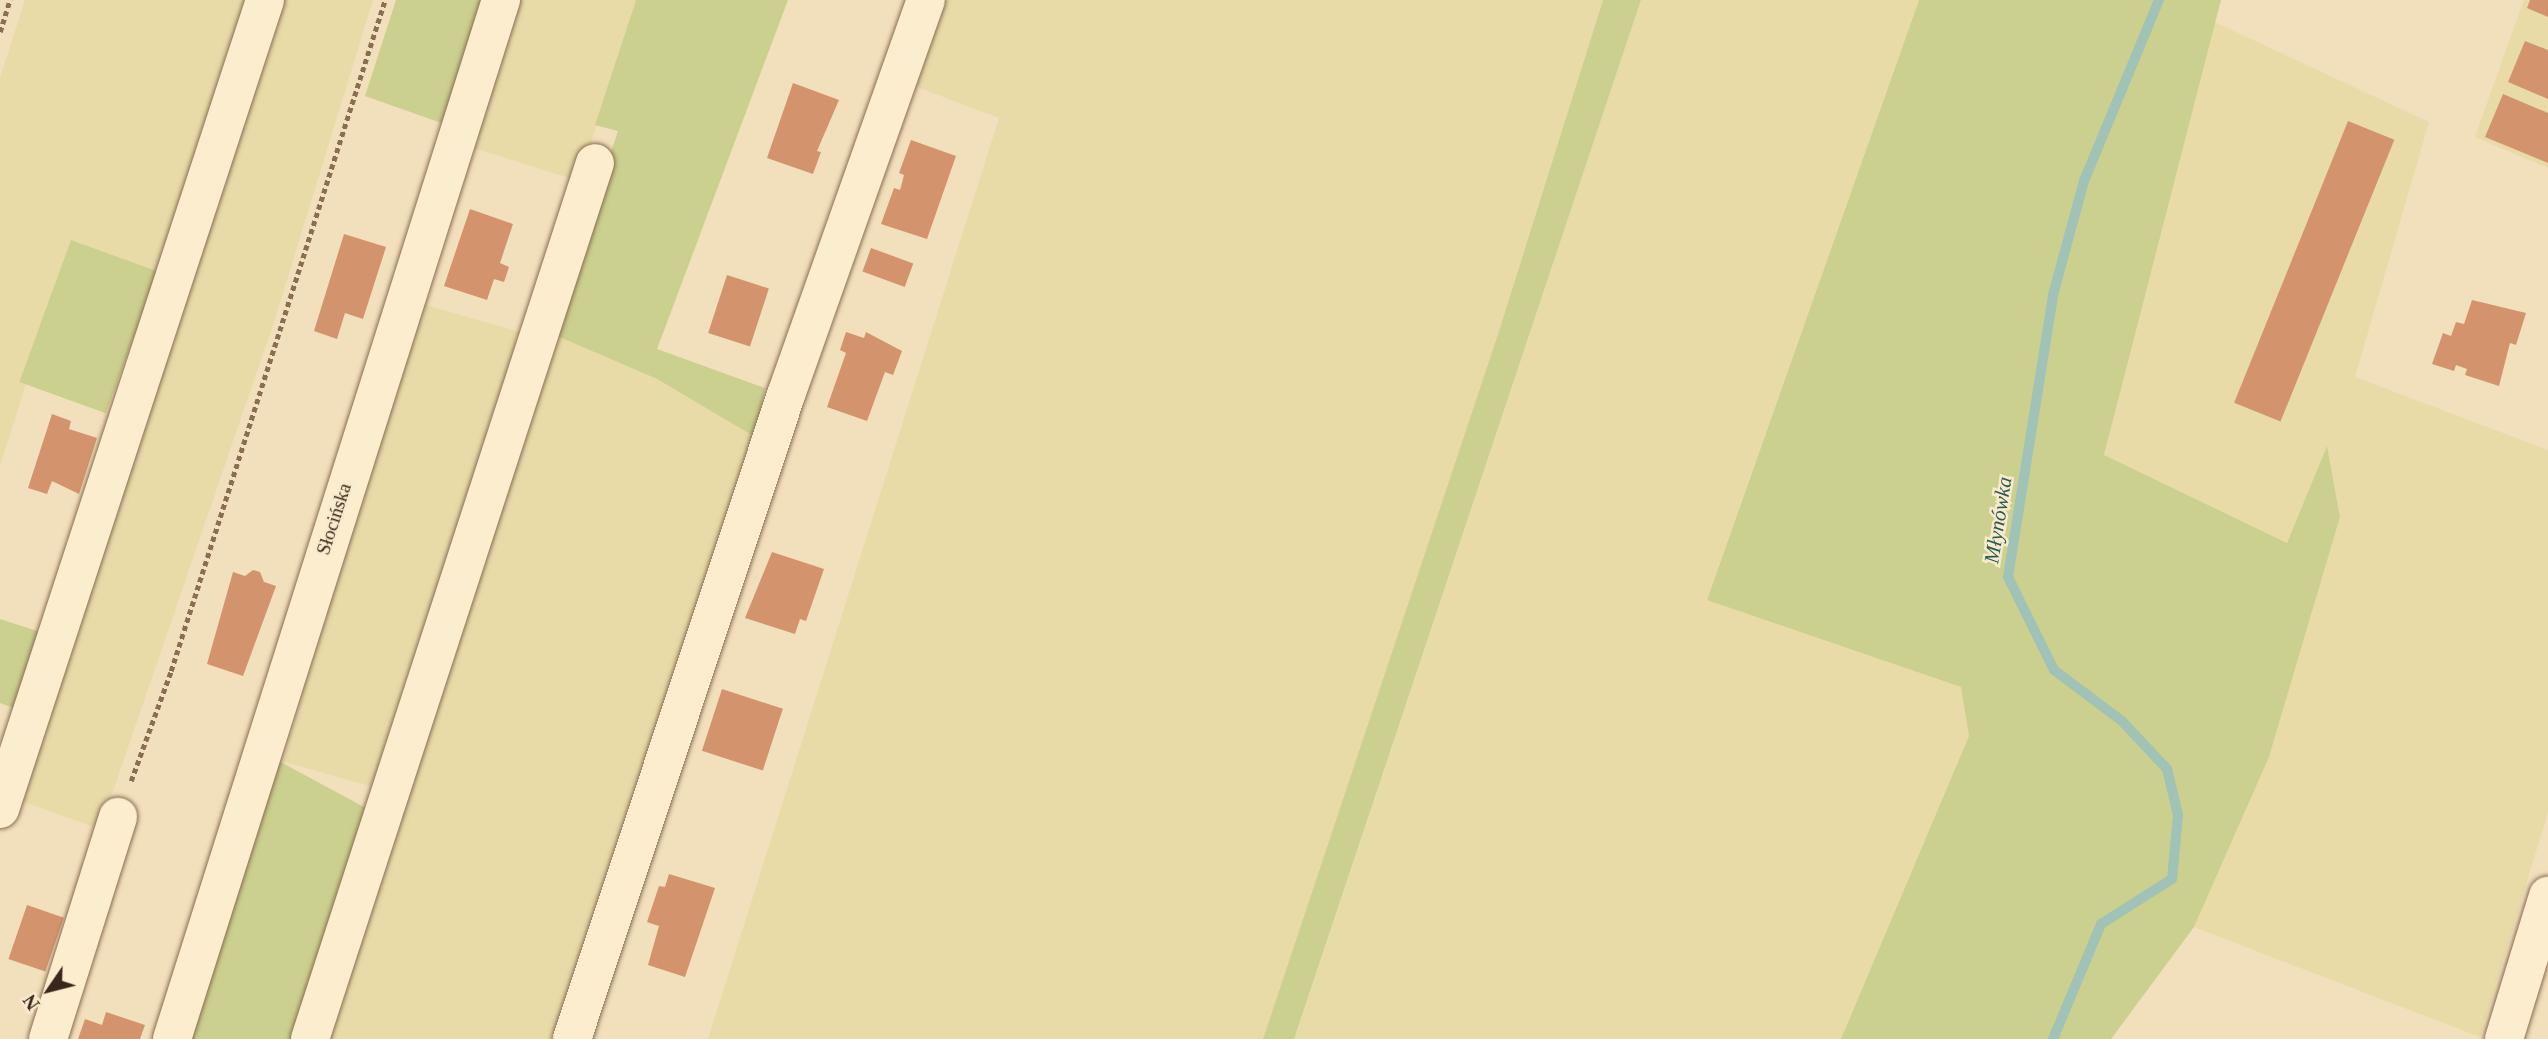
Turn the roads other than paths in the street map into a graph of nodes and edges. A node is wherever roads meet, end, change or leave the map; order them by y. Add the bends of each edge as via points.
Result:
1 (265, 0) edge
2 (501, 0) edge
3 (926, 0) edge
4 (595, 163) dead end
5 (0, 809) edge
6 (118, 817) road end
7 (2548, 896) edge
8 (48, 1039) edge
9 (172, 1039) edge
10 (310, 1039) edge
11 (572, 1039) edge
12 (2504, 1039) edge

1 - 5 street
2 - 9 street, Słocińska
3 - 11 street via 786,396
4 - 10 street
6 - 8 street
7 - 12 street

